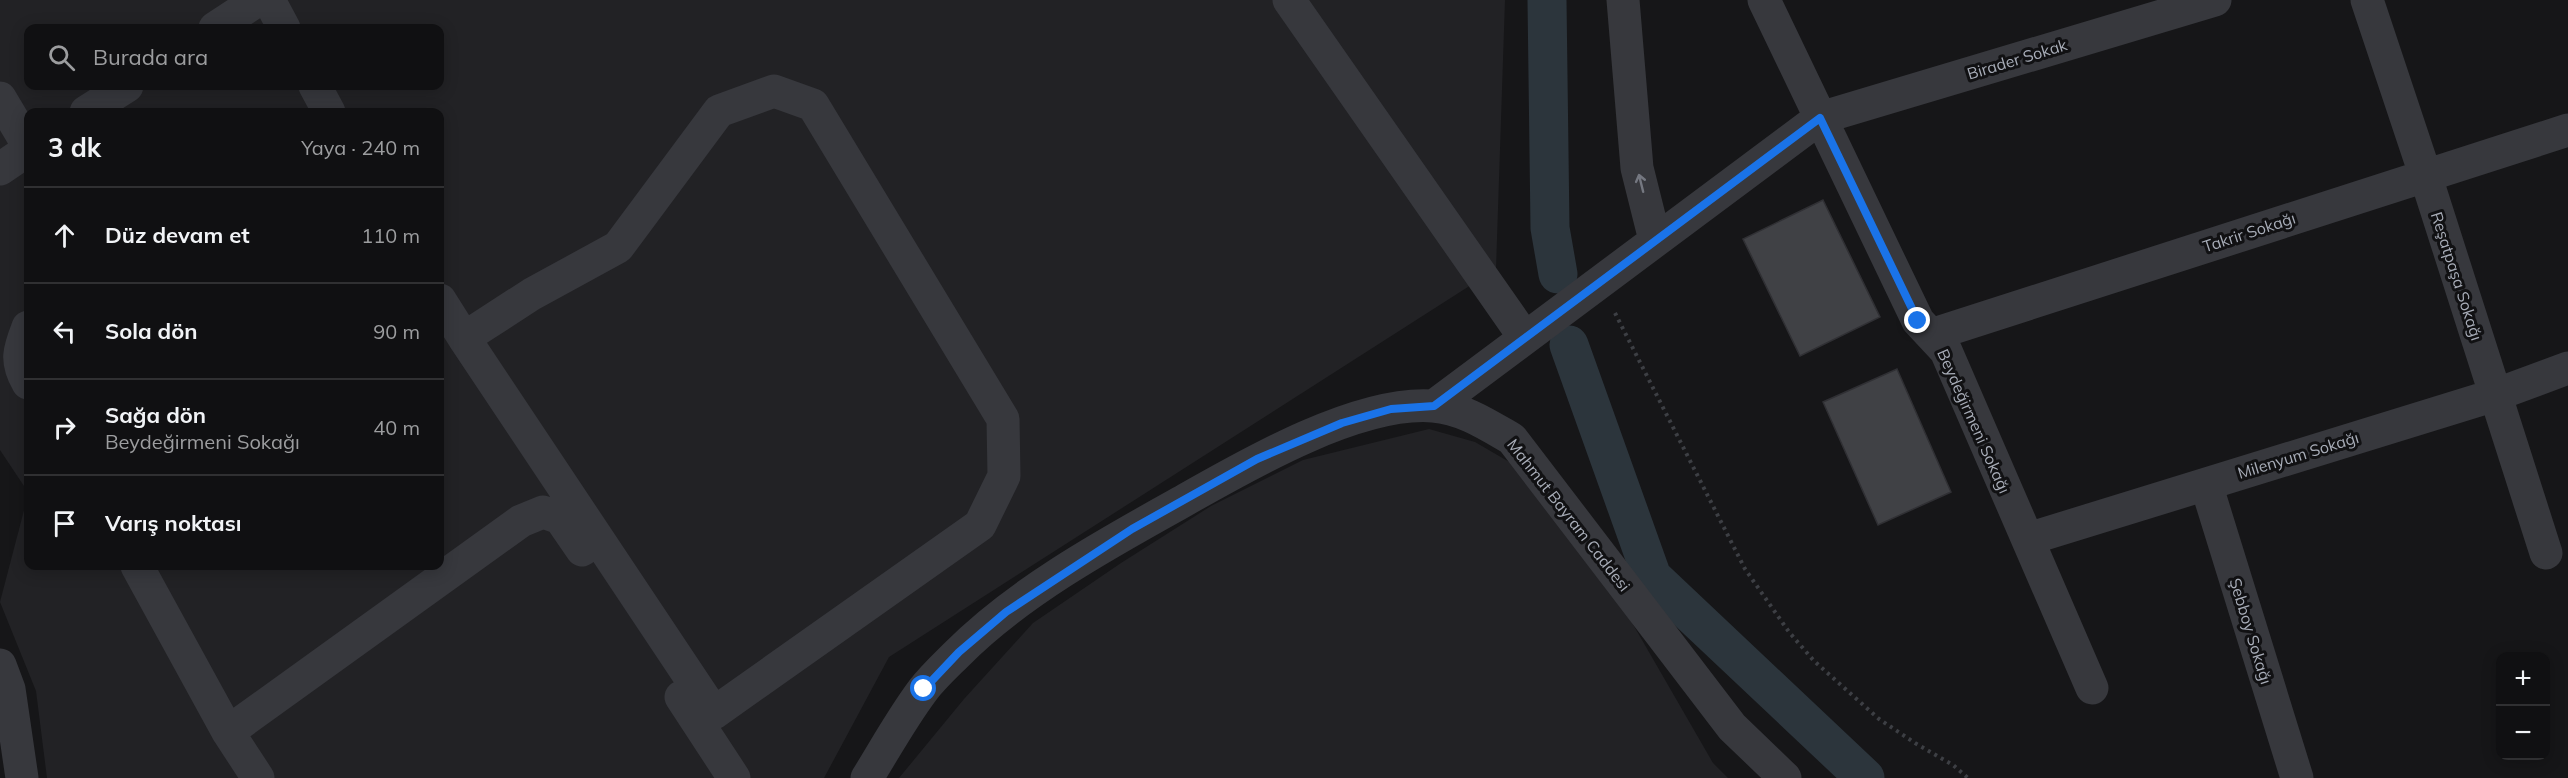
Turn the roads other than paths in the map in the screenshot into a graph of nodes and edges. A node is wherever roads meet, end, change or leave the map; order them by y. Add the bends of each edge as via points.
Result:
1 (258, 0) edge
2 (269, 0) edge
3 (1289, 0) edge
4 (1623, 0) edge
5 (1764, 0) edge
6 (2215, 0) edge
7 (2367, 0) edge
8 (221, 24) edge
9 (283, 24) edge
10 (317, 90) edge
11 (0, 98) edge
12 (327, 108) edge
13 (1820, 118) junction
14 (2568, 130) edge
15 (24, 138) edge
16 (24, 153) edge
17 (0, 169) edge
18 (2425, 174) junction
19 (1655, 240) junction
20 (444, 306) edge
21 (1931, 335) junction
22 (24, 338) edge
23 (464, 338) junction
24 (1525, 338) junction
25 (2568, 368) edge
26 (24, 376) edge
27 (2495, 395) junction
28 (1434, 406) junction
29 (2206, 484) junction
30 (2028, 539) junction
31 (2546, 554) dead end
32 (138, 570) edge
33 (0, 665) edge
34 (2092, 688) dead end
35 (228, 732) junction
36 (22, 778) edge
37 (258, 778) edge
38 (734, 778) edge
39 (867, 778) edge
40 (1785, 778) edge
41 (2296, 778) edge

1 - 8 street
2 - 9 street
3 - 24 street
19 -> 4 street via 1637,168
5 - 13 street, Beydeğirmeni Sokağı
6 - 13 street, Birader Sokak
7 - 18 street, Reşatpaşa Sokağı
10 - 12 street
11 - 15 street
13 - 19 street, Birader Sokak
13 - 21 street, Beydeğirmeni Sokağı via 1918,321
14 - 18 street, Takrir Sokağı
16 - 17 street
18 - 21 street, Takrir Sokağı
18 - 27 street, Reşatpaşa Sokağı
19 - 24 street, Birader Sokak
20 - 23 street
21 - 30 street, Beydeğirmeni Sokağı via 1946,351
22 - 26 street via 19,352
23 - 23 street via 714,713 980,525 1004,476 1003,419 813,105 774,91 719,111 618,247 532,294
24 - 28 street, Birader Sokak
25 - 27 street, Milenyum Sokağı
27 - 29 street, Milenyum Sokağı
27 - 31 street, Reşatpaşa Sokağı
28 - 39 street, Mahmut Bayram Caddesi via 1391,409 1342,423 1257,459 1132,529 1016,605 959,652 924,689
28 - 40 street, Mahmut Bayram Caddesi via 1476,418 1512,439 1732,727
29 - 30 street, Milenyum Sokağı
29 - 41 street, Şebboy Sokağı
30 - 34 street, Beydeğirmeni Sokağı
32 - 35 street
33 - 36 street via 9,689
35 - 37 street
35 - 38 street via 521,521 543,512 560,518

